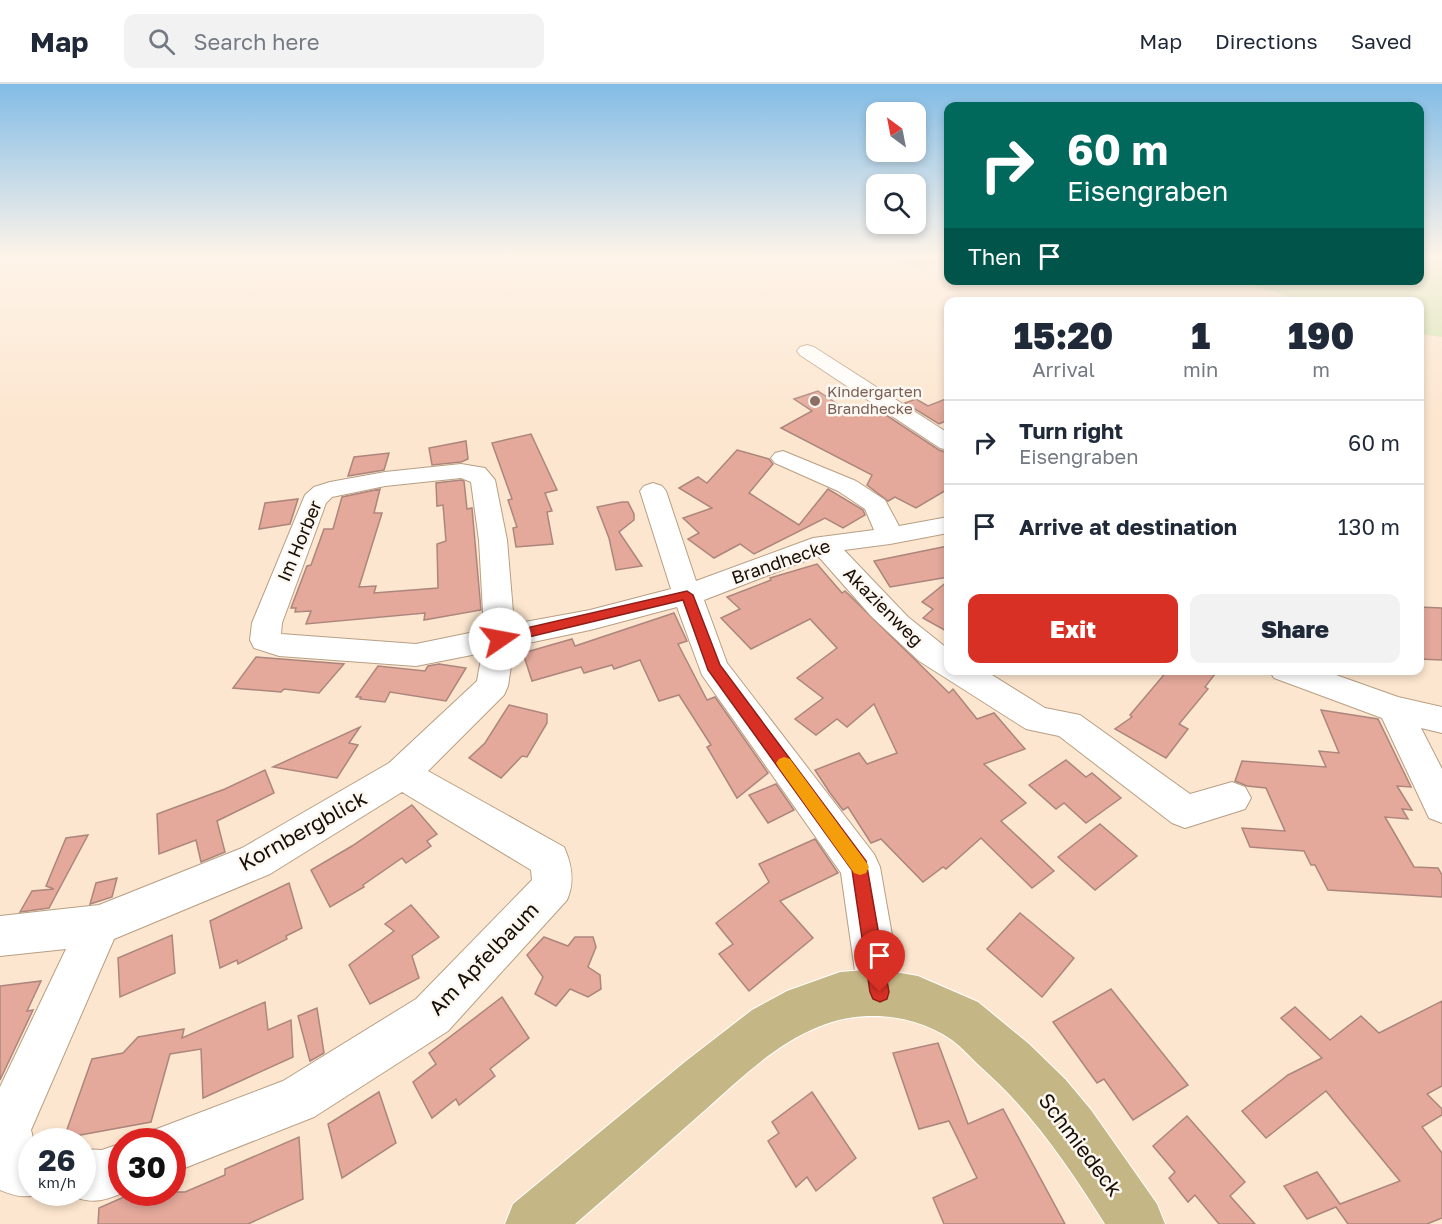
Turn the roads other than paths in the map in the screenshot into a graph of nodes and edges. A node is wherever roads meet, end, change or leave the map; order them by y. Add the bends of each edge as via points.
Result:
1 (807, 351) dead end
2 (944, 440) edge
3 (783, 458) dead end
4 (653, 491) dead end
5 (944, 526) edge
6 (890, 536) junction
7 (823, 544) junction
8 (687, 595) junction
9 (500, 639) junction
10 (944, 661) edge
11 (966, 675) edge
12 (1299, 675) edge
13 (1395, 709) junction
14 (1442, 720) edge
15 (402, 774) junction
16 (1232, 798) dead end
17 (1442, 807) edge
18 (99, 925) junction
19 (0, 936) edge
20 (880, 992) junction
21 (186, 1143) edge
22 (18, 1171) edge
23 (533, 1224) edge
24 (1137, 1224) edge

1 - 2 street
3 - 6 street via 847,486 876,505
4 - 8 street
5 - 6 street, Brandhecke
6 - 7 street, Brandhecke
7 - 8 street, Brandhecke
7 - 10 street, Akazienweg via 920,644
8 - 9 street, Im Horber
8 - 20 street via 713,667 860,867
9 - 9 street, Im Horber via 416,655 279,645 265,640 267,622 314,500 323,492 385,479 461,471 476,473 483,480 493,540
9 - 15 street, Kornbergblick via 492,686
11 - 16 street via 1038,720 1068,724 1185,812
12 - 13 street
13 - 14 street
13 - 17 street
15 - 18 street, Kornbergblick via 256,861
15 - 21 street, Am Apfelbaum via 550,860 553,887 432,1015 297,1100
18 - 19 street, Kornbergblick
18 - 22 street via 6,1129
20 - 23 main road, Schmiedeck via 847,994 808,1004 764,1029
20 - 24 main road, Schmiedeck via 920,999 962,1019 1013,1062 1062,1115

